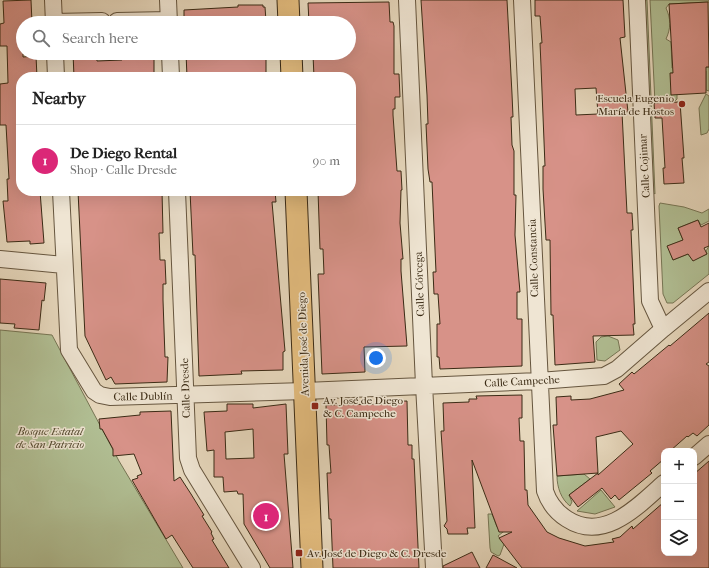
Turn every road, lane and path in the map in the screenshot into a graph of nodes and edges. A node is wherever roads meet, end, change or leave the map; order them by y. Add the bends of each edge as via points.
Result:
1 (53, 0) edge
2 (168, 0) edge
3 (288, 0) edge
4 (407, 0) edge
5 (522, 0) edge
6 (637, 0) edge
7 (54, 16) edge
8 (169, 16) edge
9 (289, 16) edge
10 (55, 60) edge
11 (170, 60) edge
12 (291, 60) edge
13 (56, 72) edge
14 (171, 72) edge
15 (292, 72) edge
16 (61, 196) edge
17 (177, 196) edge
18 (296, 196) edge
19 (0, 259) edge
20 (64, 265) junction
21 (709, 291) edge
22 (663, 328) junction
23 (539, 381) junction
24 (424, 385) junction
25 (305, 391) junction
26 (186, 395) junction
27 (709, 444) edge
28 (697, 454) edge
29 (663, 484) edge
30 (252, 568) edge
31 (312, 568) edge
32 (434, 568) edge

1 - 7 street
2 - 8 street
3 - 9 main road
4 - 24 street, Calle Córcega
5 - 23 street, Calle Constancia
6 - 22 street, Calle Cojimar via 650,301
10 - 13 street
11 - 14 street
12 - 15 main road
16 - 20 street, Calle Dublín
17 - 26 street, Calle Dresde
18 - 25 main road, Avenida José de Diego
19 - 20 street
20 - 26 street, Calle Dublín via 69,350 94,391 110,397
21 - 22 street, Calle Campeche
22 - 23 street, Calle Campeche via 617,369 604,376
23 - 24 street, Calle Campeche
23 - 29 street, Calle Constancia via 543,481 548,499 557,511 573,523 596,527 606,525 625,516
24 - 25 street, Calle Campeche
24 - 32 street, Calle Córcega
25 - 26 street, Calle Dublín
25 - 31 main road, Avenida José de Diego
26 - 30 street, Calle Dresde via 188,458 192,470
27 - 28 street

